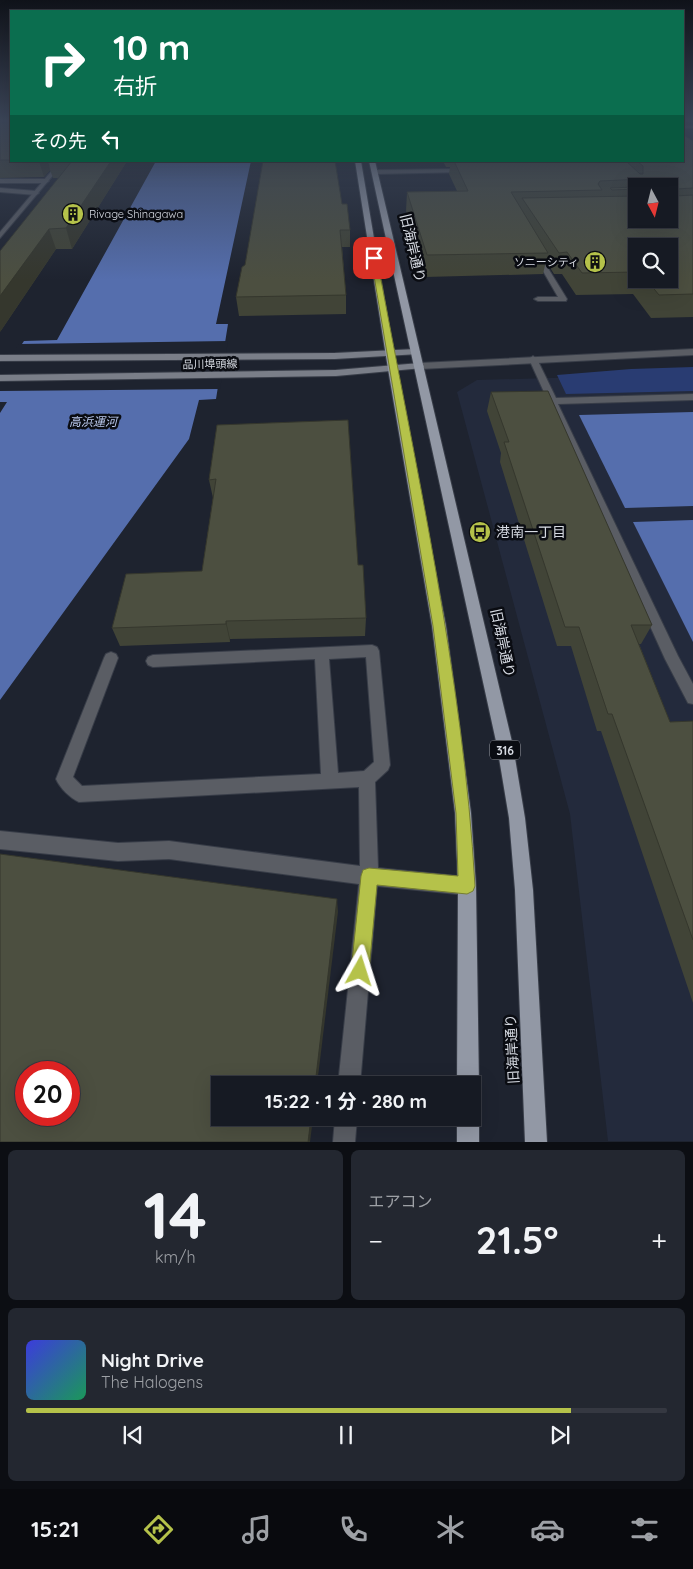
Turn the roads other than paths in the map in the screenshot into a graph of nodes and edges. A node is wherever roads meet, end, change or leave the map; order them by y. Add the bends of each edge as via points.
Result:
1 (53, 173) edge
2 (360, 173) edge
3 (375, 173) edge
4 (0, 181) edge
5 (46, 181) junction
6 (1, 192) edge
7 (36, 193) junction
8 (3, 228) edge
9 (0, 236) edge
10 (530, 245) edge
11 (538, 299) dead end
12 (693, 352) edge
13 (390, 353) junction
14 (0, 358) edge
15 (418, 359) junction
16 (533, 359) junction
17 (392, 369) junction
18 (0, 378) edge
19 (693, 397) edge
20 (552, 400) junction
21 (322, 652) junction
22 (111, 658) dead end
23 (153, 661) dead end
24 (690, 683) edge
25 (693, 698) edge
26 (366, 779) junction
27 (330, 781) junction
28 (0, 840) edge
29 (369, 876) junction
30 (467, 886) junction
31 (350, 1076) edge
32 (468, 1076) edge
33 (345, 1126) edge
34 (468, 1126) edge
35 (344, 1142) edge
36 (468, 1142) edge
37 (536, 1142) edge

1 - 5 street
2 - 13 main road
3 - 15 main road, 旧海岸通り / 316
4 - 5 street
5 - 7 street
6 - 7 street
7 - 8 street
8 - 9 street
10 - 11 street via 563,299
12 - 16 street
13 - 14 main road, 品川埠頭線
13 - 15 main road, 品川埠頭線
13 - 17 main road
15 - 16 street
15 - 17 main road, 品川埠頭線
15 - 37 main road, 旧海岸通り / 316 via 483,644 517,818 524,890
16 - 20 street
17 - 18 main road, 品川埠頭線 via 336,373
17 - 30 main road via 439,626 464,813
19 - 20 street
20 - 24 street via 672,658
21 - 23 street
21 - 26 street via 372,651 382,765
21 - 27 street
22 - 27 street via 64,779 79,794
24 - 25 street
26 - 27 street
26 - 29 street
28 - 29 street via 118,852 169,850
29 - 30 street
29 - 31 street
30 - 32 main road
33 - 35 street
34 - 36 main road

